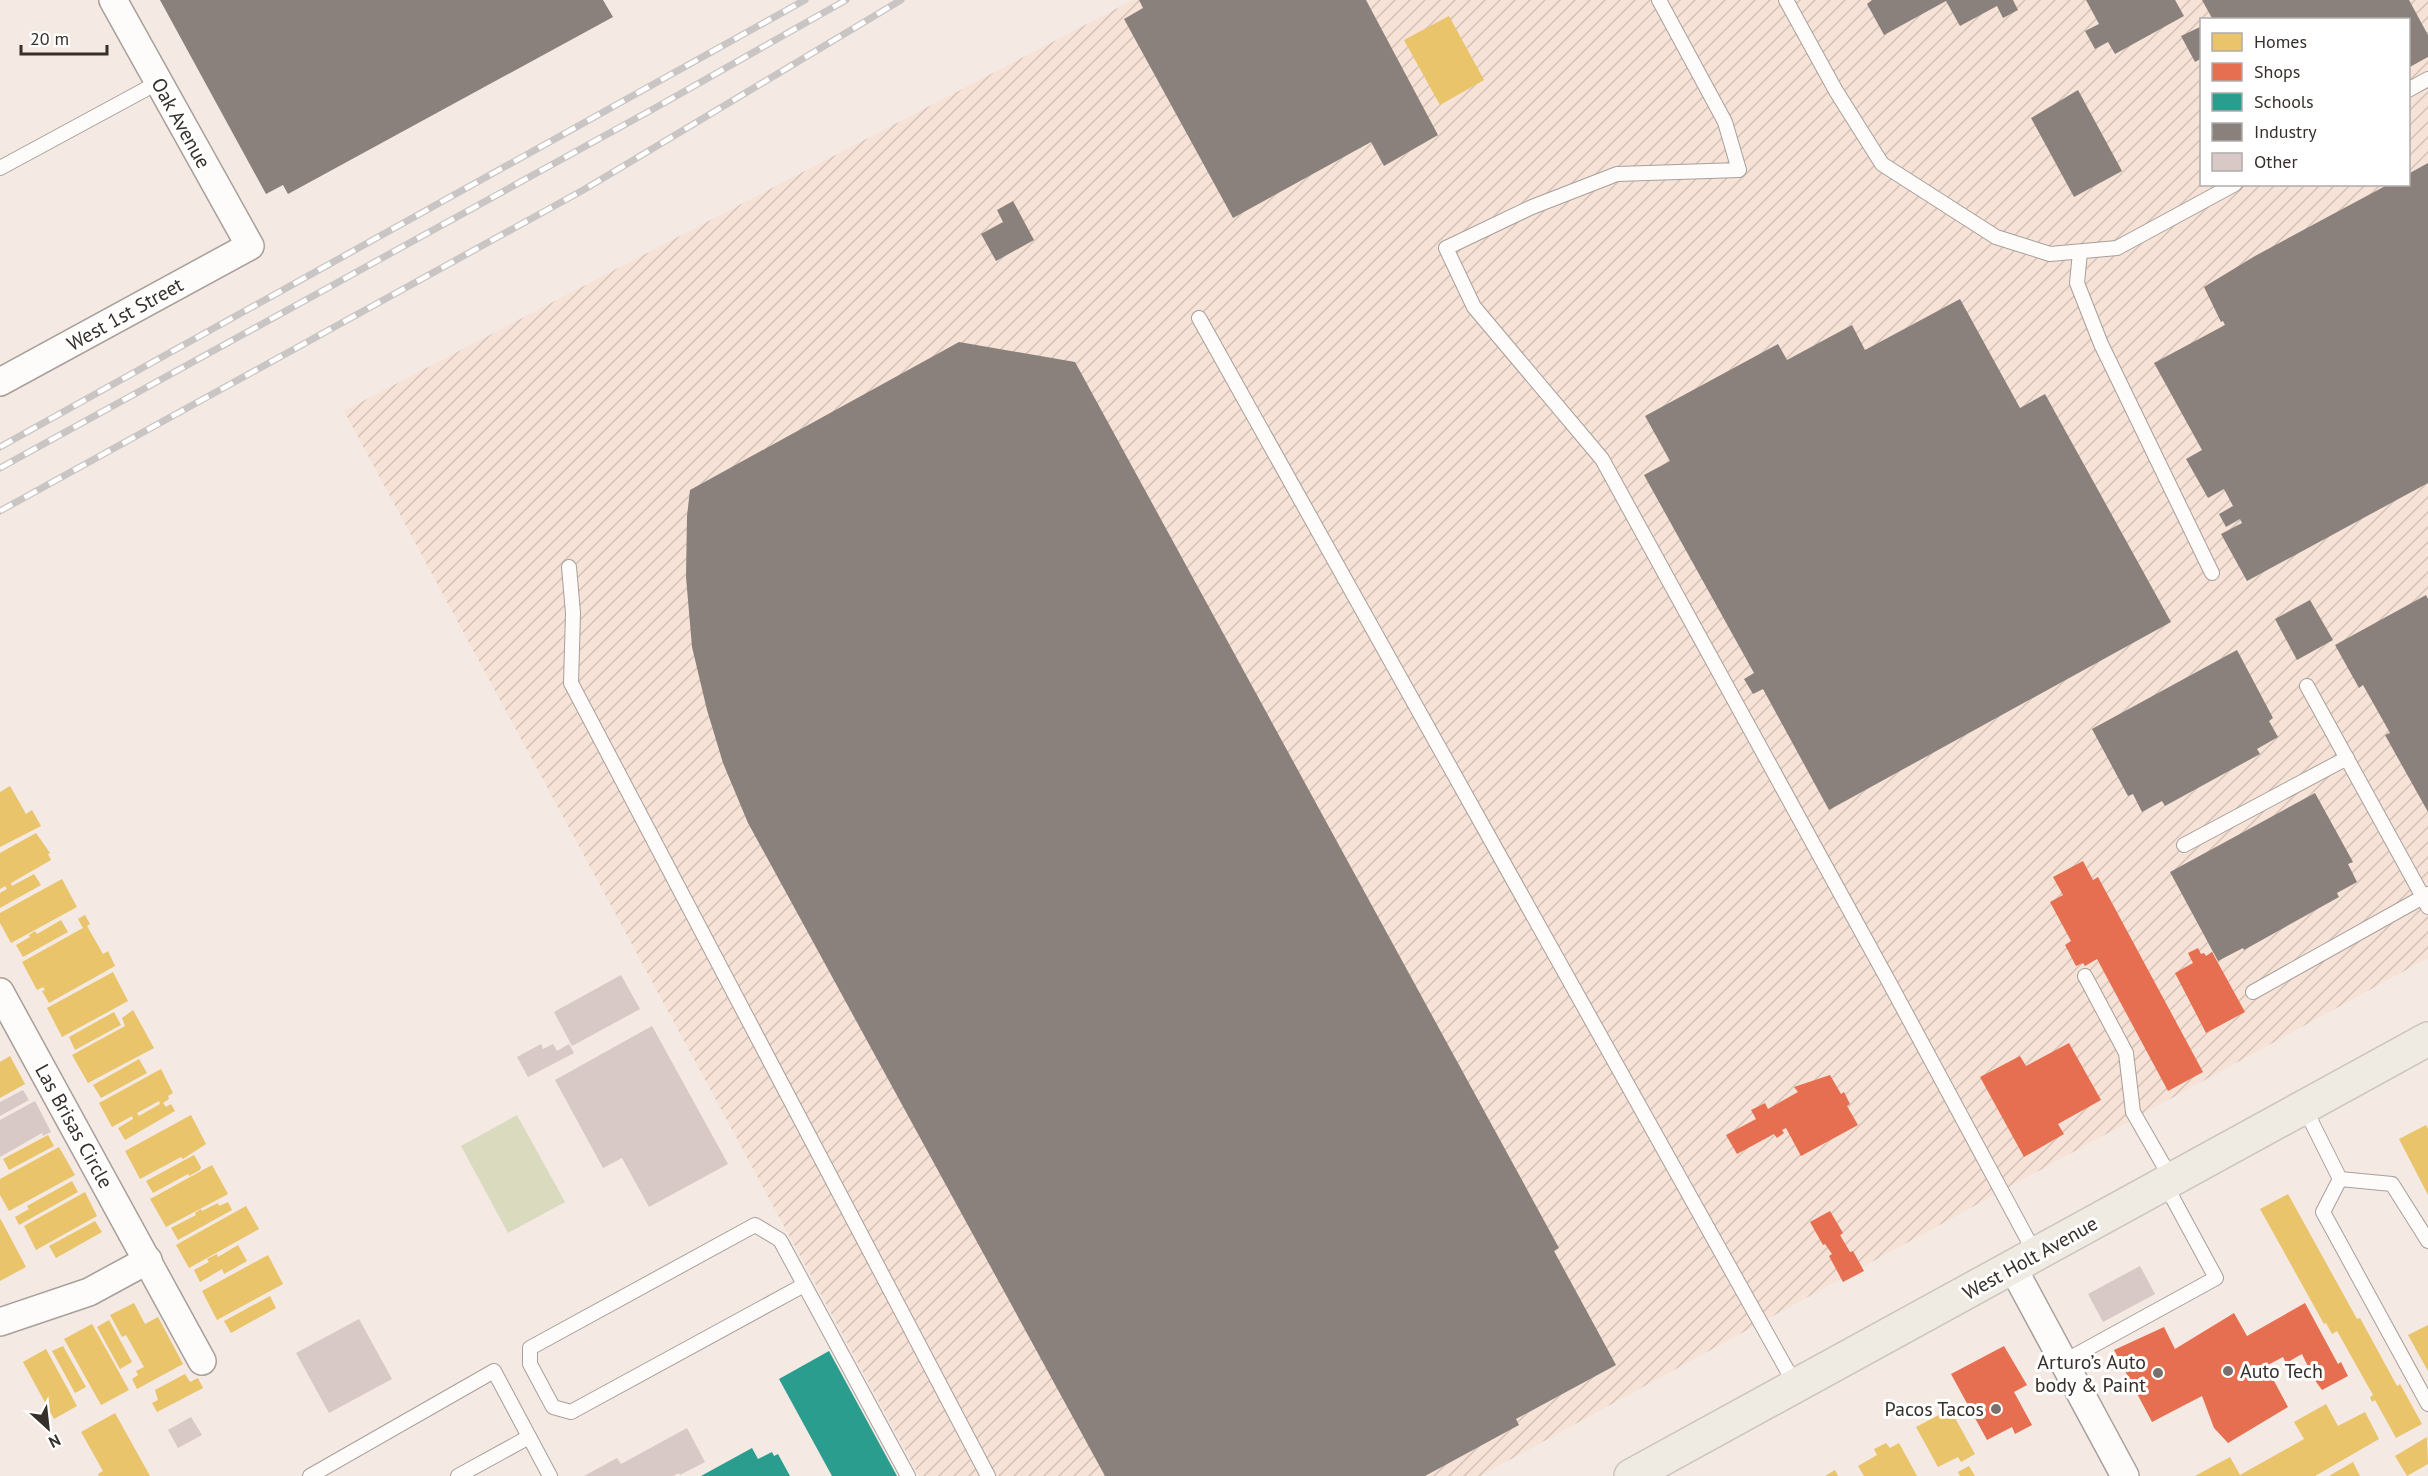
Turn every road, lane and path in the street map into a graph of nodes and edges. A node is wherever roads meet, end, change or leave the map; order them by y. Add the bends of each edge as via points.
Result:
1 (113, 0) edge
2 (1659, 0) edge
3 (1786, 0) edge
4 (2428, 79) edge
5 (159, 82) junction
6 (2410, 89) edge
7 (0, 168) edge
8 (2231, 186) edge
9 (250, 246) joint
10 (2080, 252) junction
11 (1199, 318) dead end
12 (0, 382) edge
13 (569, 567) dead end
14 (2212, 573) dead end
15 (2307, 686) dead end
16 (2347, 758) junction
17 (2184, 846) dead end
18 (2426, 899) edge
19 (2085, 976) dead end
20 (0, 992) edge
21 (2253, 992) dead end
22 (2428, 1039) edge
23 (2304, 1107) junction
24 (2340, 1179) junction
25 (2169, 1182) junction
26 (2428, 1241) edge
27 (148, 1260) junction
28 (2025, 1261) junction
29 (804, 1285) junction
30 (0, 1322) edge
31 (202, 1361) dead end
32 (2063, 1362) junction
33 (1796, 1386) junction
34 (2428, 1404) edge
35 (529, 1437) junction
36 (310, 1476) edge
37 (458, 1476) edge
38 (550, 1476) edge
39 (909, 1476) edge
40 (988, 1476) edge
41 (1631, 1476) edge
42 (2125, 1476) edge

1 - 5 street, Oak Avenue
2 - 28 lane via 1725,122 1739,170 1617,174 1532,207 1446,248 1474,307 1602,459 1889,982
3 - 10 lane via 1882,164 1996,237 2050,254
4 - 6 lane
5 - 7 lane
5 - 9 street, Oak Avenue
8 - 10 lane via 2117,248
9 - 12 street, West 1st Street
10 - 14 lane via 2077,283 2101,344
11 - 33 lane
13 - 40 lane via 573,613 570,682
15 - 16 lane
16 - 17 lane
16 - 18 lane
18 - 21 lane
19 - 25 lane via 2126,1053 2133,1112
20 - 27 street, Las Brisas Circle
22 - 23 main road, West Holt Avenue
23 - 24 lane
23 - 25 main road, West Holt Avenue
24 - 26 lane via 2392,1184
24 - 34 lane via 2323,1212
25 - 28 main road, West Holt Avenue
25 - 32 lane via 2216,1278
27 - 30 street via 89,1292
27 - 31 street, Las Brisas Circle
28 - 32 street
28 - 33 main road, West Holt Avenue
29 - 29 lane via 780,1240 755,1225 530,1348 530,1364 553,1407 571,1412
29 - 39 lane
32 - 42 street
33 - 41 main road, West Holt Avenue
35 - 36 lane via 494,1371
35 - 37 lane
35 - 38 lane

